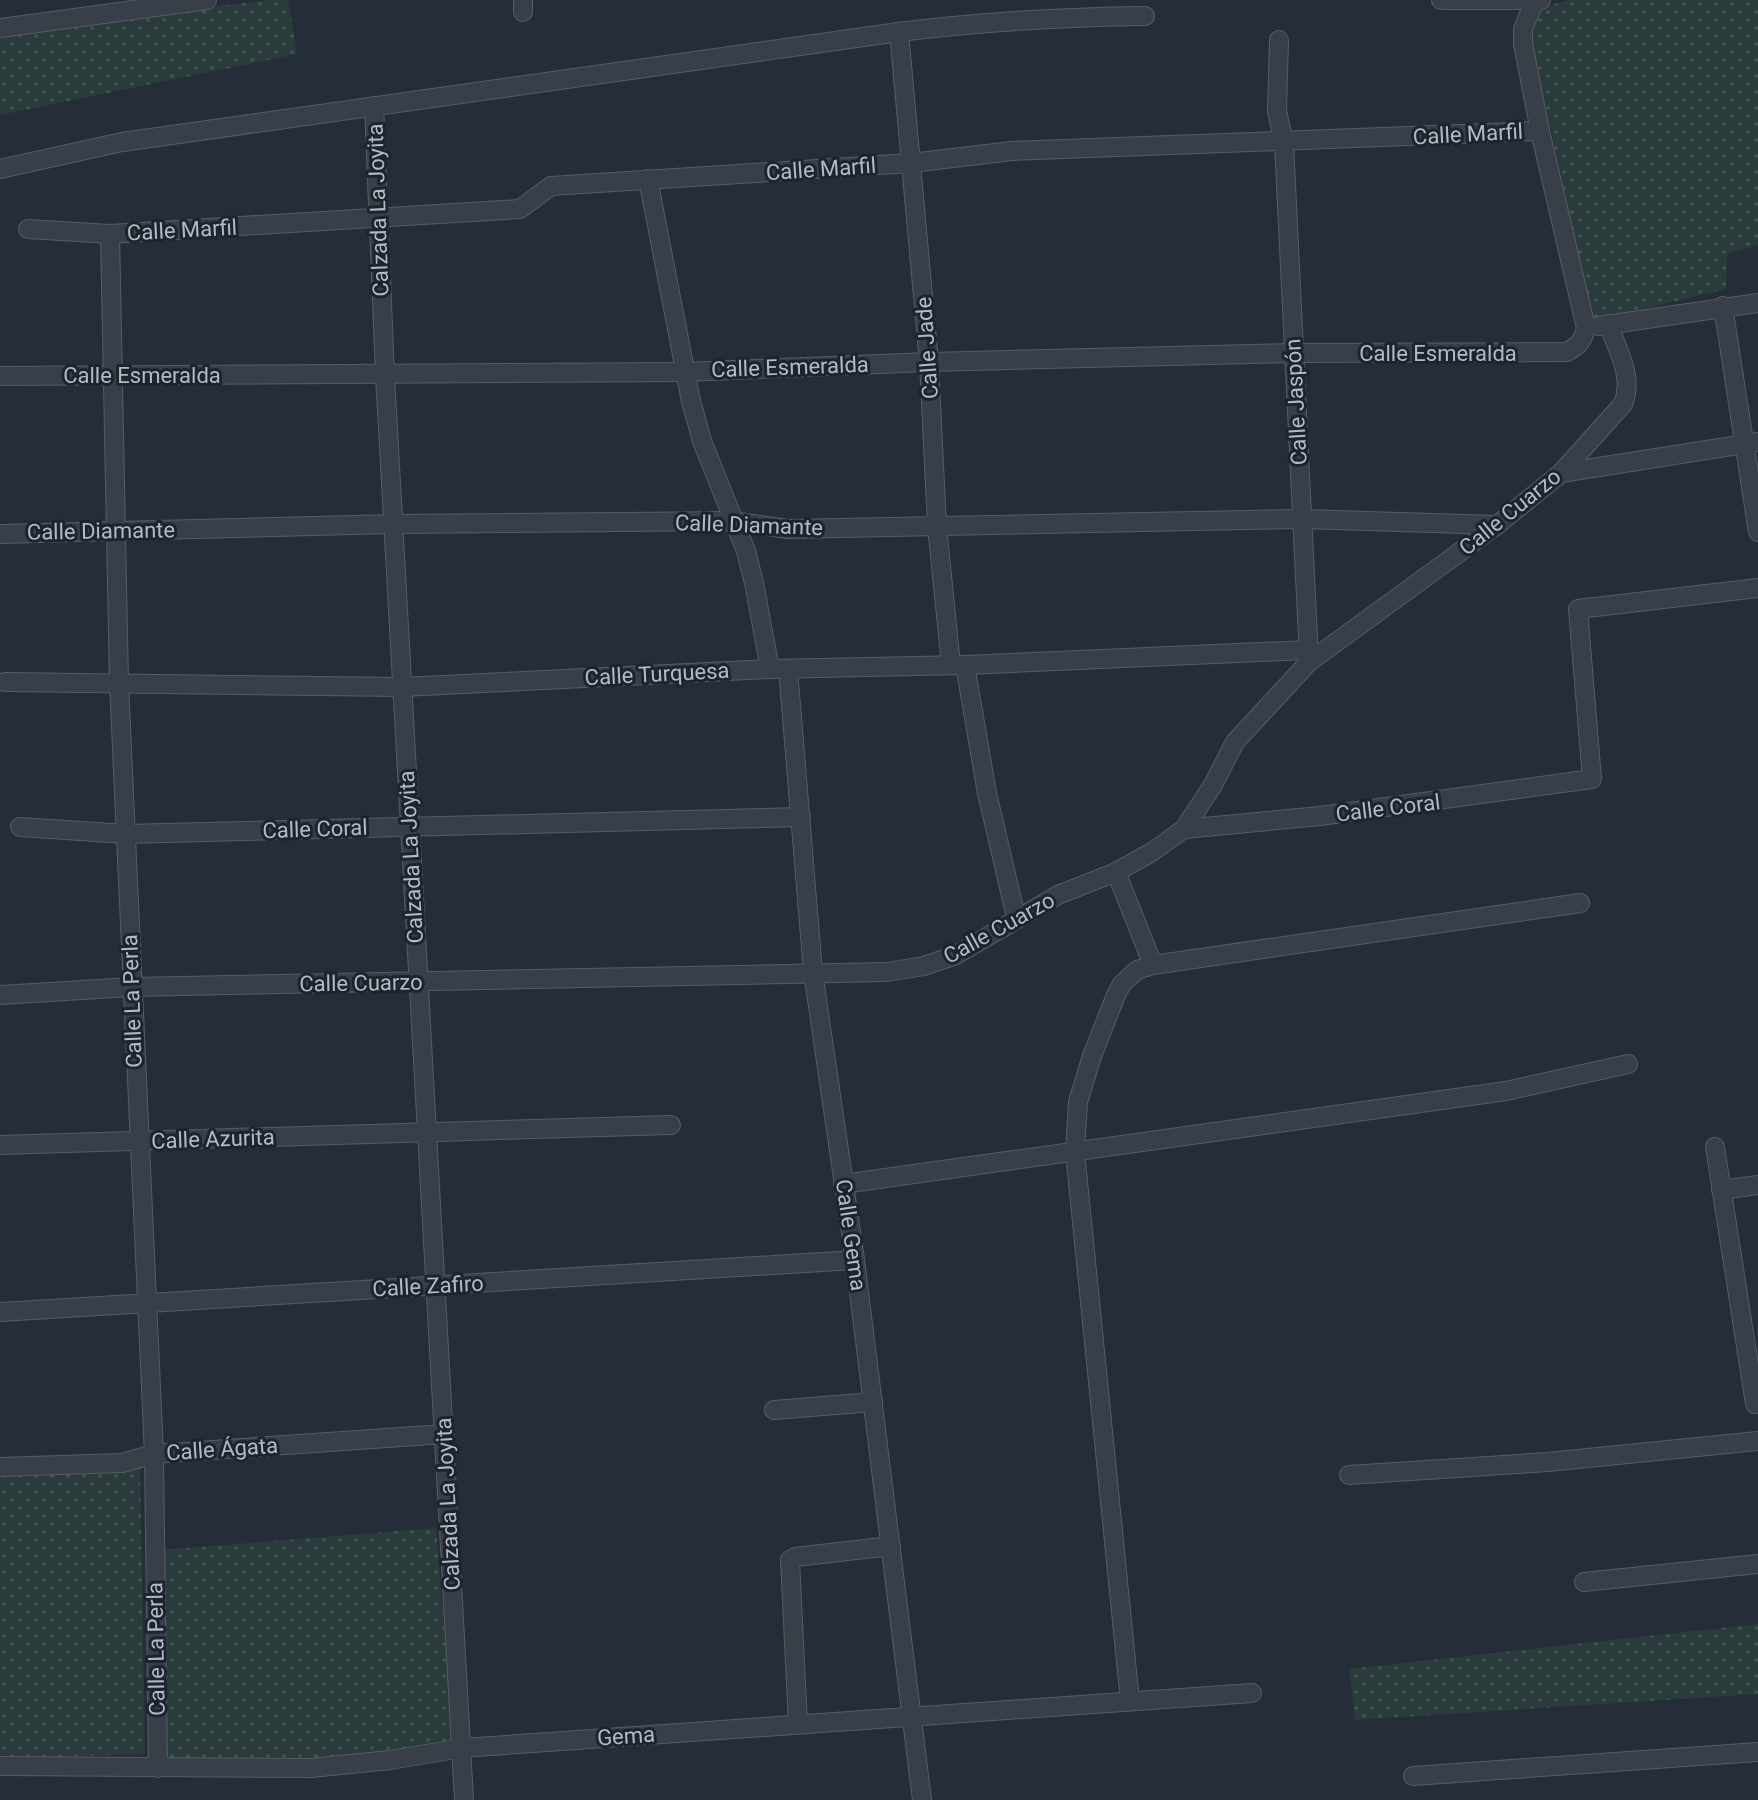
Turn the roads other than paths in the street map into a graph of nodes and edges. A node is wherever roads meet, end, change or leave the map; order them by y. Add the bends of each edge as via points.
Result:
1 (207, 0) edge
2 (1441, 0) edge
3 (1537, 1) edge
4 (95, 8) edge
5 (1071, 8) edge
6 (1145, 16) dead end
7 (0, 28) edge
8 (899, 32) junction
9 (1279, 40) dead end
10 (374, 106) junction
11 (1540, 131) junction
12 (1284, 143) junction
13 (911, 163) junction
14 (0, 169) edge
15 (648, 179) junction
16 (378, 218) junction
17 (28, 229) dead end
18 (110, 234) junction
19 (1758, 303) edge
20 (1723, 306) junction
21 (1608, 324) junction
22 (1586, 328) junction
23 (1294, 353) junction
24 (929, 362) junction
25 (685, 372) junction
26 (111, 374) junction
27 (385, 375) junction
28 (0, 376) edge
29 (1751, 443) edge
30 (1561, 473) junction
31 (1302, 519) junction
32 (732, 521) junction
33 (393, 524) junction
34 (1497, 525) junction
35 (937, 526) junction
36 (114, 531) junction
37 (1758, 532) edge
38 (0, 534) edge
39 (1758, 588) edge
40 (1309, 656) junction
41 (958, 665) junction
42 (779, 669) junction
43 (5, 682) dead end
44 (119, 683) junction
45 (402, 687) junction
46 (801, 817) junction
47 (20, 827) dead end
48 (409, 827) junction
49 (1184, 829) junction
50 (126, 834) junction
51 (1116, 872) junction
52 (1580, 903) dead end
53 (1016, 917) junction
54 (1153, 965) junction
55 (813, 972) junction
56 (417, 982) junction
57 (131, 987) junction
58 (0, 995) edge
59 (1628, 1064) dead end
60 (671, 1125) dead end
61 (425, 1134) junction
62 (139, 1141) junction
63 (0, 1145) edge
64 (1715, 1147) dead end
65 (1075, 1152) junction
66 (843, 1184) junction
67 (1758, 1185) edge
68 (1721, 1190) junction
69 (855, 1260) junction
70 (434, 1286) junction
71 (146, 1302) junction
72 (0, 1312) edge
73 (1750, 1317) edge
74 (873, 1402) junction
75 (1755, 1404) dead end
76 (774, 1410) dead end
77 (445, 1434) junction
78 (1758, 1441) edge
79 (154, 1454) junction
80 (0, 1467) edge
81 (1349, 1475) dead end
82 (891, 1546) junction
83 (1758, 1564) edge
84 (1584, 1582) dead end
85 (1252, 1693) dead end
86 (1130, 1701) junction
87 (912, 1716) junction
88 (798, 1724) junction
89 (462, 1748) junction
90 (1758, 1752) edge
91 (0, 1766) edge
92 (158, 1768) junction
93 (1413, 1776) dead end
94 (464, 1800) edge
95 (922, 1800) edge

1 - 4 street
2 - 3 street
3 - 11 street via 1523,29 1523,44
4 - 7 street
5 - 6 street
5 - 8 street
8 - 10 street
8 - 13 street, Calle Jade
9 - 12 street, Calle Jaspón via 1277,111
10 - 14 street via 122,142
10 - 16 street, Calzada La Joyita
11 - 12 street, Calle Marfil
11 - 22 street
12 - 13 street, Calle Marfil via 1012,151
12 - 23 street, Calle Jaspón
13 - 15 street, Calle Marfil
13 - 24 street, Calle Jade
15 - 16 street, Calle Marfil via 551,186 520,209
15 - 25 street, Calle Gema
16 - 18 street, Calle Marfil
16 - 27 street, Calzada La Joyita
17 - 18 street, Calle Marfil
18 - 26 street, Calle La Perla
19 - 20 street
20 - 21 street
20 - 29 street
21 - 22 street
21 - 30 street, Calle Cuarzo via 1629,390 1623,404
22 - 23 street, Calle Esmeralda via 1578,346 1567,352
23 - 24 street, Calle Esmeralda
23 - 31 street, Calle Jaspón
24 - 25 street, Calle Esmeralda
24 - 35 street, Calle Jade
25 - 27 street, Calle Esmeralda
25 - 32 street, Calle Gema via 702,441
26 - 27 street, Calle Esmeralda
26 - 28 street, Calle Esmeralda
26 - 36 street, Calle La Perla
27 - 33 street, Calzada La Joyita
29 - 30 street
29 - 37 street
30 - 34 street, Calle Cuarzo
31 - 34 street, Calle Diamante
31 - 35 street, Calle Diamante
31 - 40 street, Calle Jaspón
32 - 33 street, Calle Diamante
32 - 35 street, Calle Diamante via 788,529
32 - 42 street, Calle Gema via 746,551
33 - 36 street, Calle Diamante
33 - 45 street, Calzada La Joyita
34 - 40 street, Calle Cuarzo
35 - 41 street, Calle Jade
36 - 38 street, Calle Diamante
36 - 44 street, Calle La Perla
39 - 49 street, Calle Coral via 1578,609 1592,779
40 - 41 street, Calle Turquesa
40 - 49 street, Calle Cuarzo via 1235,742
41 - 42 street, Calle Turquesa
41 - 53 street, Calle Jade
42 - 45 street, Calle Turquesa
42 - 46 street, Calle Gema
43 - 44 street, Calle Turquesa
44 - 45 street, Calle Turquesa
44 - 50 street, Calle La Perla
45 - 48 street, Calzada La Joyita
46 - 48 street, Calle Coral
46 - 55 street, Calle Gema
47 - 50 street, Calle Coral
48 - 50 street, Calle Coral
48 - 56 street, Calzada La Joyita
49 - 51 street, Calle Cuarzo
50 - 57 street, Calle La Perla
51 - 53 street, Calle Cuarzo
51 - 54 street
52 - 54 street
53 - 55 street, Calle Cuarzo via 990,937 924,966
54 - 65 street via 1137,970 1116,995 1078,1102
55 - 56 street, Calle Cuarzo
55 - 66 street, Calle Gema
56 - 57 street, Calle Cuarzo
56 - 61 street, Calzada La Joyita
57 - 58 street, Calle Cuarzo
57 - 62 street, Calle La Perla
59 - 65 street via 1506,1091
60 - 61 street, Calle Azurita
61 - 62 street, Calle Azurita
61 - 70 street, Calzada La Joyita
62 - 63 street, Calle Azurita
62 - 71 street, Calle La Perla
64 - 68 street
65 - 66 street
65 - 86 street
66 - 69 street, Calle Gema
67 - 68 street
68 - 73 street
69 - 70 street, Calle Zafiro
69 - 74 street, Calle Gema
70 - 71 street, Calle Zafiro
70 - 77 street, Calzada La Joyita
71 - 72 street, Calle Zafiro
71 - 79 street, Calle La Perla
73 - 75 street
74 - 76 street
74 - 82 street, Calle Gema
77 - 79 street, Calle Ágata
77 - 89 street, Calzada La Joyita
78 - 81 street
79 - 80 street, Calle Ágata via 122,1463
79 - 92 street, Calle La Perla
82 - 87 street, Calle Gema
82 - 88 street via 790,1560
83 - 84 street
85 - 86 street, Gema
86 - 87 street, Gema
87 - 88 street, Gema
87 - 95 street, Calle Gema
88 - 89 street, Gema
89 - 92 street, Gema via 311,1768
89 - 94 street, Calzada La Joyita
90 - 93 street
91 - 92 street, Gema

